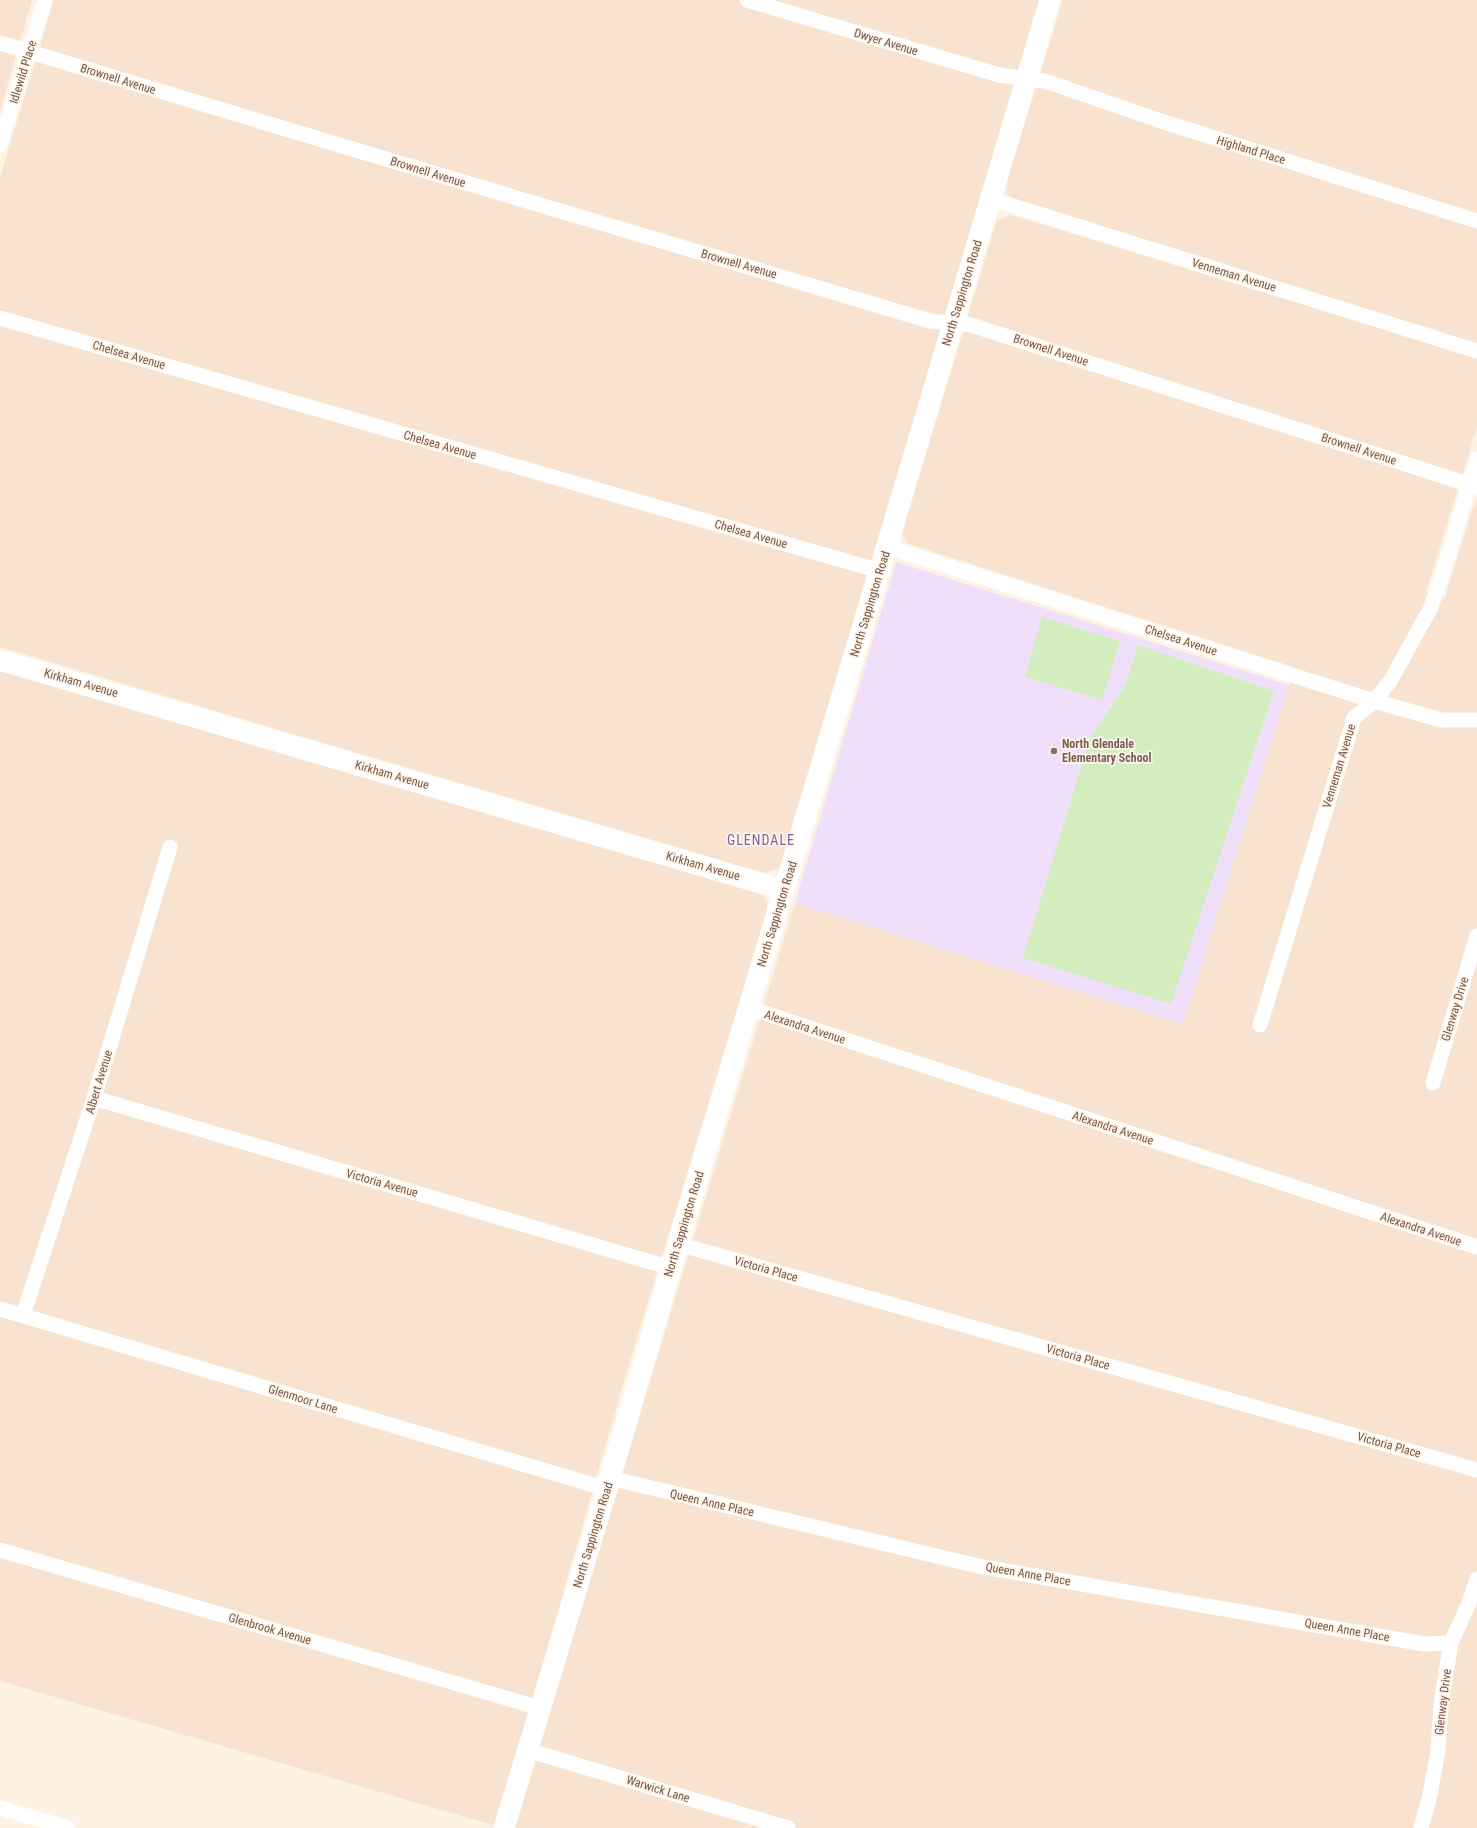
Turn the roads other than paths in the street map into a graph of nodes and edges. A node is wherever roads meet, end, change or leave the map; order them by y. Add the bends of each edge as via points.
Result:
1 (45, 0) edge
2 (747, 0) edge
3 (1050, 0) edge
4 (0, 42) edge
5 (29, 52) junction
6 (1026, 79) junction
7 (0, 144) edge
8 (991, 199) junction
9 (1477, 221) edge
10 (0, 318) edge
11 (954, 322) junction
12 (1477, 351) edge
13 (1477, 459) edge
14 (1473, 485) edge
15 (887, 547) junction
16 (880, 571) junction
17 (0, 660) edge
18 (1374, 701) junction
19 (1477, 720) edge
20 (170, 847) dead end
21 (784, 890) junction
22 (1477, 936) edge
23 (749, 1008) junction
24 (1260, 1025) dead end
25 (1433, 1083) dead end
26 (94, 1098) junction
27 (678, 1244) junction
28 (1477, 1247) edge
29 (671, 1268) junction
30 (0, 1309) edge
31 (23, 1315) junction
32 (1477, 1470) edge
33 (608, 1484) junction
34 (0, 1550) edge
35 (1477, 1579) edge
36 (1451, 1642) junction
37 (540, 1708) junction
38 (527, 1750) junction
39 (0, 1808) edge
40 (68, 1828) edge
41 (504, 1828) edge
42 (788, 1828) edge
43 (1421, 1828) edge

1 - 5 street, Idlewild Place
2 - 6 street, Dwyer Avenue via 999,75
3 - 6 street, North Sappington Road
4 - 5 street, Brownell Avenue
5 - 7 street, Idlewild Place
5 - 11 street, Brownell Avenue via 930,321
6 - 8 street, North Sappington Road
6 - 9 street, Highland Place via 1044,81 1161,121
8 - 11 street, North Sappington Road
8 - 12 street, Venneman Avenue
10 - 16 street, Chelsea Avenue
11 - 14 street, Brownell Avenue via 971,325
11 - 15 street, North Sappington Road
13 - 14 street, Venneman Avenue
14 - 18 street, Venneman Avenue via 1430,608 1391,680
15 - 16 street, North Sappington Road
15 - 18 street, Chelsea Avenue
16 - 21 street, North Sappington Road
17 - 21 street, Kirkham Avenue
18 - 19 street, Chelsea Avenue via 1441,720
18 - 24 street, Venneman Avenue via 1354,718
20 - 26 street, Albert Avenue
21 - 23 street, North Sappington Road
22 - 25 street, Glenway Drive
23 - 27 street, North Sappington Road
23 - 28 street, Alexandra Avenue
26 - 29 street, Victoria Avenue
26 - 31 street, Albert Avenue
27 - 29 street, North Sappington Road
27 - 32 street, Victoria Place
29 - 33 street, North Sappington Road
30 - 31 street, Glenmoor Lane
31 - 33 street, Glenmoor Lane
33 - 36 street, Queen Anne Place via 978,1566 1424,1644
33 - 37 street, North Sappington Road
34 - 37 street, Glenbrook Avenue
35 - 36 street, Glenway Drive
36 - 43 street, Glenway Drive via 1441,1704 1438,1750
37 - 38 street, North Sappington Road
38 - 41 street, North Sappington Road
38 - 42 street, Warwick Lane
39 - 40 street

